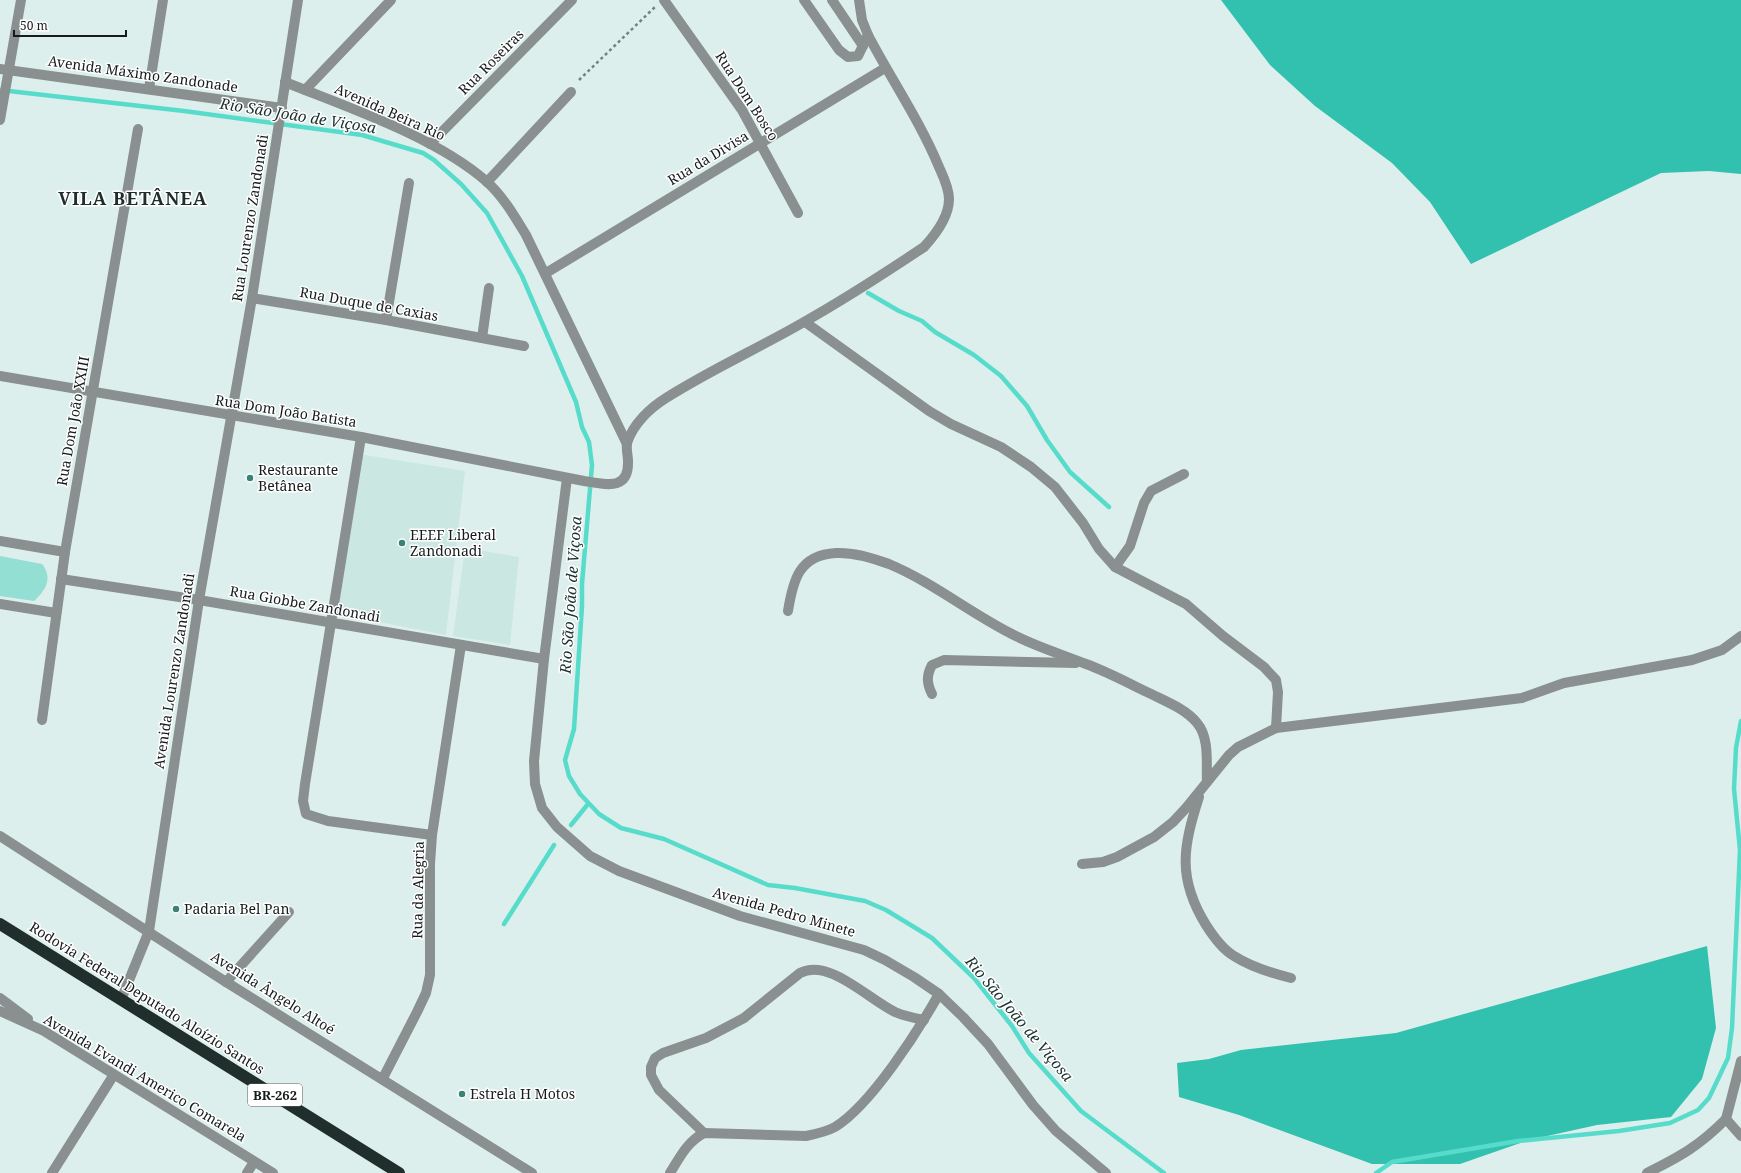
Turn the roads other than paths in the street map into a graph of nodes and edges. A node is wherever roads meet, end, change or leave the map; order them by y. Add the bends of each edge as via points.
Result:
1 (21, 0) edge
2 (163, 0) edge
3 (298, 0) edge
4 (391, 0) edge
5 (572, 0) edge
6 (804, 0) edge
7 (832, 0) edge
8 (859, 0) edge
9 (660, 3) edge
10 (868, 35) junction
11 (863, 46) junction
12 (885, 68) junction
13 (5, 69) edge
14 (286, 82) junction
15 (149, 89) junction
16 (305, 90) junction
17 (571, 92) dead end
18 (282, 108) junction
19 (0, 120) edge
20 (138, 129) dead end
21 (761, 143) junction
22 (430, 144) junction
23 (487, 182) junction
24 (409, 183) dead end
25 (798, 213) dead end
26 (546, 273) junction
27 (489, 288) dead end
28 (252, 298) junction
29 (386, 320) junction
30 (805, 322) junction
31 (482, 338) junction
32 (524, 346) dead end
33 (0, 376) edge
34 (92, 391) junction
35 (231, 416) junction
36 (361, 437) junction
37 (627, 444) junction
38 (1184, 474) dead end
39 (567, 478) junction
40 (0, 540) edge
41 (65, 552) junction
42 (1115, 567) junction
43 (61, 579) junction
44 (199, 600) junction
45 (0, 604) edge
46 (788, 611) dead end
47 (56, 613) junction
48 (332, 624) junction
49 (1741, 636) edge
50 (461, 646) junction
51 (544, 659) junction
52 (1086, 664) junction
53 (932, 694) dead end
54 (42, 720) dead end
55 (1276, 728) junction
56 (1208, 782) junction
57 (1201, 791) junction
58 (432, 835) junction
59 (0, 836) edge
60 (1082, 864) dead end
61 (289, 912) dead end
62 (0, 924) edge
63 (149, 931) junction
64 (1291, 978) dead end
65 (226, 982) junction
66 (940, 994) junction
67 (0, 998) edge
68 (121, 1000) junction
69 (0, 1011) edge
70 (924, 1020) junction
71 (44, 1032) junction
72 (1741, 1061) edge
73 (113, 1076) junction
74 (383, 1078) junction
75 (1726, 1119) junction
76 (704, 1134) junction
77 (1741, 1136) edge
78 (254, 1162) junction
79 (52, 1173) edge
80 (247, 1173) edge
81 (273, 1173) edge
82 (400, 1173) edge
83 (532, 1173) edge
84 (670, 1173) edge
85 (1106, 1173) edge
86 (1647, 1173) edge

1 - 13 street
2 - 15 street
3 - 14 street, Rua Lourenzo Zandonadi
4 - 16 street
5 - 22 street, Rua Roseiras
6 - 11 street via 839,50 848,57 858,56
7 - 11 street
8 - 10 street via 862,20
9 - 21 street, Rua Dom Bosco via 742,110
10 - 11 street
10 - 12 street
12 - 21 street, Rua da Divisa
12 - 30 street via 930,144 949,199 945,216 937,233 924,247
13 - 15 street, Avenida Máximo Zandonade
13 - 19 street via 6,83
14 - 16 street, Avenida Beira Rio
14 - 18 street, Rua Lourenzo Zandonadi
15 - 18 street, Avenida Máximo Zandonade
16 - 22 street, Avenida Beira Rio
17 - 23 street
18 - 28 street, Rua Lourenzo Zandonadi
20 - 34 street, Rua Dom João XXIII
21 - 25 street, Rua Dom Bosco
21 - 26 street, Rua da Divisa
22 - 23 street, Avenida Beira Rio
23 - 26 street, Avenida Beira Rio via 508,207
24 - 29 street
26 - 37 street, Avenida Beira Rio
27 - 31 street
28 - 29 street, Rua Duque de Caxias
28 - 35 street, Rua Lourenzo Zandonadi
29 - 31 street, Rua Duque de Caxias
30 - 37 street via 652,408
30 - 42 street via 929,411 1001,447 1036,471 1062,495 1099,549
31 - 32 street, Rua Duque de Caxias
33 - 34 street, Rua Dom João Batista
34 - 35 street, Rua Dom João Batista
34 - 41 street, Rua Dom João XXIII
35 - 36 street, Rua Dom João Batista
35 - 44 street, Avenida Lourenzo Zandonadi
36 - 39 street, Rua Dom João Batista
36 - 48 street
37 - 39 street, Rua Dom João Batista via 627,473 622,482 610,485
38 - 42 street via 1151,491 1144,503 1130,546
39 - 51 street, Avenida Pedro Minete
40 - 41 street
41 - 43 street, Rua Dom João XXIII
42 - 55 street via 1186,604 1264,667 1276,680
43 - 44 street, Rua Giobbe Zandonadi
43 - 47 street, Rua Dom João XXIII
44 - 48 street, Rua Giobbe Zandonadi
44 - 63 street, Avenida Lourenzo Zandonadi
45 - 47 street
46 - 52 street via 794,580 809,561 824,555 849,554 890,564 1012,634
47 - 54 street, Rua Dom João XXIII
48 - 50 street, Rua Giobbe Zandonadi
48 - 58 street via 305,784 306,814 314,818
49 - 55 street via 1722,650 1692,660 1564,683 1522,698
50 - 51 street, Rua Giobbe Zandonadi
50 - 58 street, Rua da Alegria
51 - 66 street, Avenida Pedro Minete via 534,761 535,784 542,808 572,842 590,856 619,871 672,892 740,916 864,950 891,963
52 - 53 street via 944,660 932,665 929,670 928,683
52 - 56 street via 1164,700 1198,724 1203,732
55 - 56 street via 1238,746
56 - 57 street
57 - 60 street via 1174,822 1136,848 1103,862
57 - 64 street via 1186,844 1185,864 1192,898 1211,932 1233,956 1251,965
58 - 74 street, Rua da Alegria via 430,975 426,993
59 - 63 street, Avenida Ângelo Altoé
61 - 65 street
62 - 68 highway, Rodovia Federal Deputado Aloízio Santos / BR-262
63 - 65 street, Avenida Ângelo Altoé
63 - 68 street
65 - 74 street, Avenida Ângelo Altoé
66 - 70 street
66 - 85 street, Avenida Pedro Minete via 988,1044 1056,1131
67 - 71 street
68 - 82 highway, Rodovia Federal Deputado Aloízio Santos / BR-262
69 - 71 street, Avenida Evandi Americo Comarela
70 - 76 street via 879,1083 852,1114 835,1127 806,1136 720,1132
70 - 76 street via 895,1012 822,970 808,969 800,973 739,1022 655,1058 651,1067 654,1082 659,1090
71 - 73 street, Avenida Evandi Americo Comarela
72 - 75 street
73 - 78 street, Avenida Evandi Americo Comarela
73 - 79 street
74 - 83 street, Avenida Ângelo Altoé
75 - 77 street
75 - 86 street via 1706,1140
76 - 84 street via 690,1143
78 - 80 street
78 - 81 street, Avenida Evandi Americo Comarela

